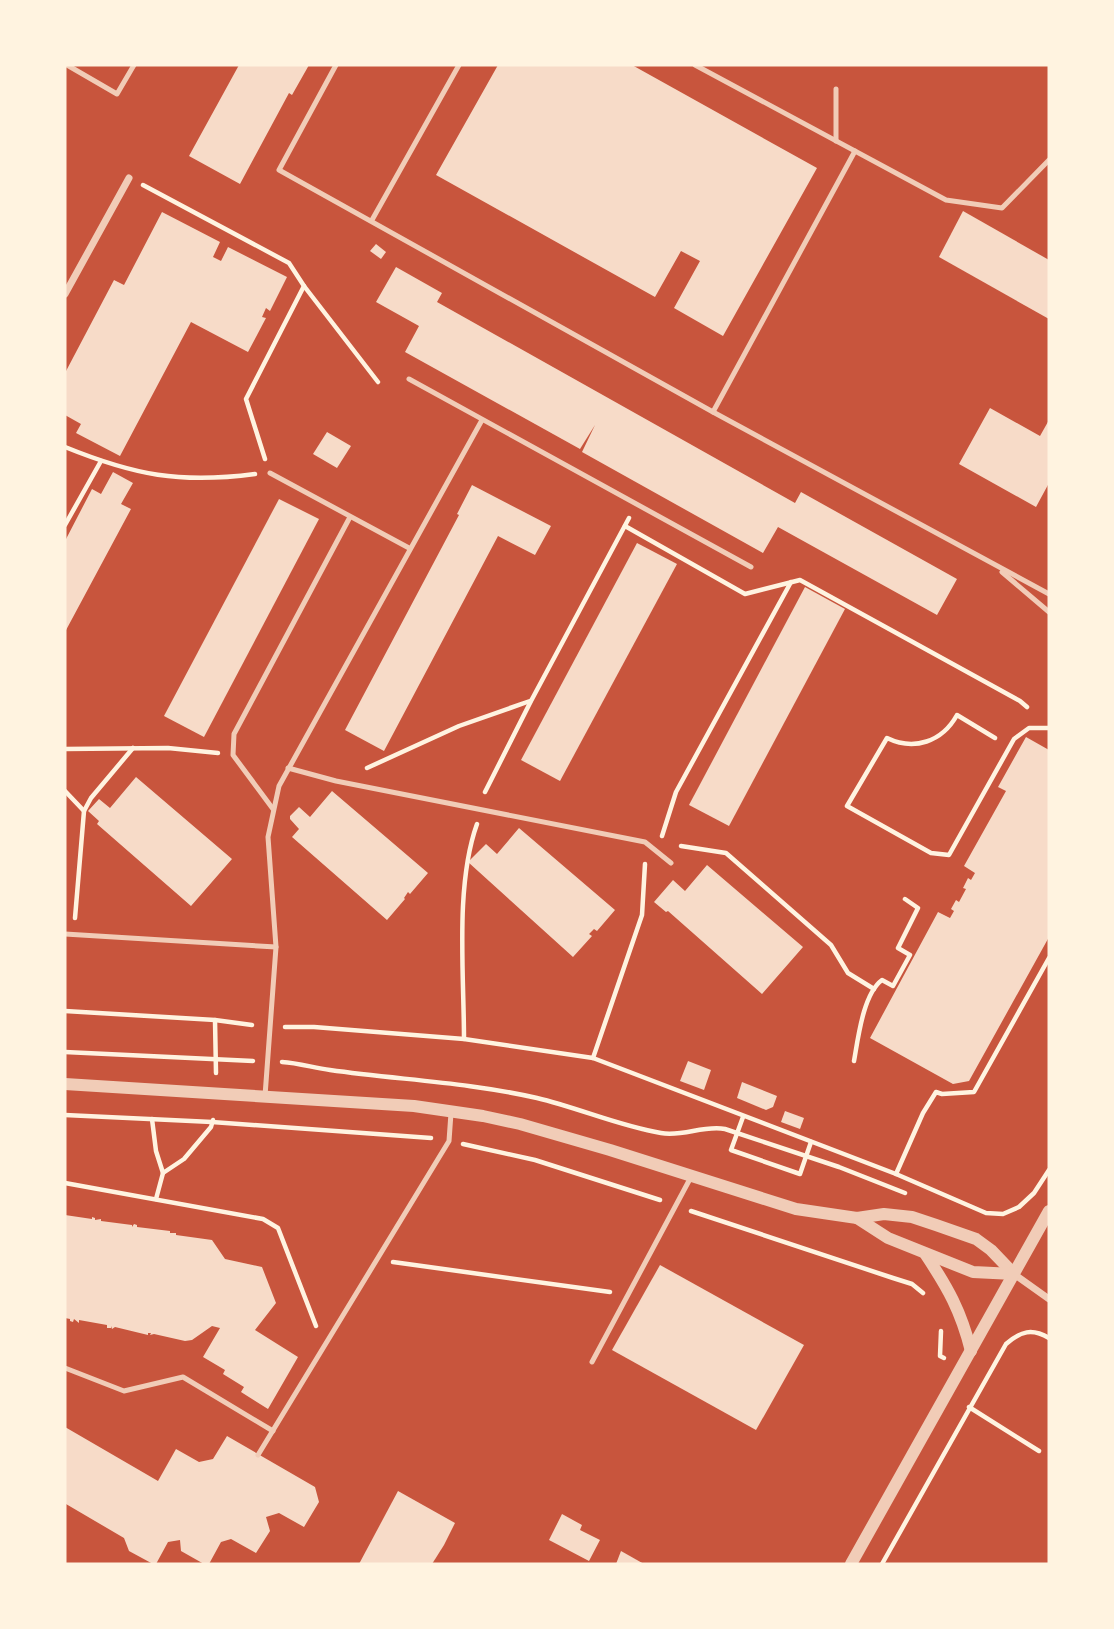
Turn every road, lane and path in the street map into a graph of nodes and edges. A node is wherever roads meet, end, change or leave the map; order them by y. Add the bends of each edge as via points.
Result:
1 (67, 65) edge
2 (134, 65) edge
3 (336, 65) edge
4 (459, 65) edge
5 (695, 65) edge
6 (836, 89) dead end
7 (836, 141) junction
8 (855, 151) junction
9 (1049, 160) edge
10 (128, 178) joint
11 (372, 220) junction
12 (304, 286) junction
13 (65, 294) edge
14 (409, 379) dead end
15 (378, 382) dead end
16 (713, 412) junction
17 (482, 420) junction
18 (65, 447) edge
19 (101, 461) junction
20 (270, 472) junction
21 (636, 505) junction
22 (350, 517) junction
23 (65, 525) edge
24 (625, 526) junction
25 (409, 548) junction
26 (992, 563) junction
27 (751, 567) dead end
28 (791, 582) junction
29 (1049, 594) edge
30 (1049, 612) edge
31 (531, 701) junction
32 (1027, 707) dead end
33 (1049, 728) edge
34 (995, 738) dead end
35 (133, 747) junction
36 (65, 749) edge
37 (233, 754) junction
38 (288, 768) junction
39 (336, 781) junction
40 (65, 791) edge
41 (272, 809) junction
42 (483, 809) junction
43 (84, 811) junction
44 (645, 842) junction
45 (659, 843) junction
46 (671, 863) dead end
47 (905, 899) dead end
48 (65, 934) edge
49 (73, 935) junction
50 (276, 947) junction
51 (1049, 958) edge
52 (874, 989) junction
53 (65, 1011) edge
54 (215, 1020) junction
55 (269, 1027) junction
56 (464, 1039) junction
57 (593, 1058) junction
58 (854, 1061) dead end
59 (216, 1076) dead end
60 (65, 1084) edge
61 (265, 1096) junction
62 (451, 1110) junction
63 (65, 1115) edge
64 (214, 1115) dead end
65 (743, 1117) junction
66 (152, 1119) junction
67 (212, 1122) junction
68 (450, 1141) junction
69 (811, 1142) junction
70 (1049, 1170) edge
71 (163, 1173) junction
72 (896, 1174) junction
73 (691, 1176) junction
74 (65, 1183) edge
75 (156, 1199) junction
76 (676, 1205) junction
77 (1049, 1211) edge
78 (857, 1218) junction
79 (926, 1255) junction
80 (376, 1260) junction
81 (1014, 1274) junction
82 (628, 1295) junction
83 (928, 1296) dead end
84 (1049, 1299) edge
85 (940, 1319) dead end
86 (1049, 1338) edge
87 (328, 1342) junction
88 (971, 1351) junction
89 (940, 1356) dead end
90 (592, 1362) dead end
91 (65, 1368) edge
92 (969, 1407) junction
93 (273, 1431) junction
94 (1039, 1451) dead end
95 (258, 1455) dead end
96 (851, 1564) edge
97 (882, 1564) edge

1 - 2 lane via 117,94
3 - 11 lane via 279,170
4 - 11 lane
5 - 7 lane
6 - 7 lane
7 - 8 lane
8 - 9 lane via 946,200 1002,208
8 - 16 lane
10 - 12 path via 289,263
10 - 13 street
11 - 16 lane
12 - 15 path
12 - 20 path via 246,399
14 - 17 lane
16 - 26 lane
17 - 21 lane
17 - 25 lane
18 - 19 path
19 - 20 path via 150,475 216,480
19 - 23 path
20 - 22 lane
21 - 24 path
21 - 27 lane
22 - 25 lane
22 - 37 lane via 233,734
24 - 28 path via 745,594
24 - 31 path
25 - 38 lane
26 - 29 lane
26 - 30 lane
28 - 32 path via 800,580
28 - 45 path via 676,792
31 - 39 path via 459,726
31 - 42 path via 485,792
33 - 34 path via 1029,728 1014,739 949,855 931,853 847,806 887,738 923,745 950,726 957,715
35 - 36 path
35 - 37 path
35 - 43 path
37 - 41 lane
38 - 39 lane
38 - 41 lane
39 - 42 lane
40 - 43 path
41 - 50 lane via 268,837
42 - 44 lane
42 - 56 path via 469,846 464,892
43 - 49 path
44 - 45 path
44 - 46 lane
44 - 57 path via 642,915
45 - 52 path via 726,853 831,945 848,973
47 - 52 path via 918,908 898,948 910,955 893,985 882,980
48 - 49 lane
49 - 50 lane
50 - 55 lane
51 - 72 path via 974,1091 936,1092
52 - 58 path via 861,1019
53 - 54 path
54 - 55 path
54 - 59 path
55 - 56 path
55 - 61 lane
56 - 57 path
57 - 65 path
60 - 61 street
61 - 62 street
62 - 68 lane
62 - 73 street via 520,1124
63 - 66 path
64 - 67 path
65 - 69 path
65 - 69 path via 731,1150 800,1174
66 - 67 path
66 - 71 path
67 - 68 path
67 - 71 path via 184,1159
68 - 76 path via 536,1160
68 - 80 lane
69 - 72 path
70 - 72 path via 1034,1193 1003,1214 986,1213
71 - 75 path
73 - 76 lane
73 - 78 street via 796,1209
74 - 75 path
75 - 87 path via 263,1219 278,1228 321,1337
76 - 82 lane
76 - 83 path via 912,1284
77 - 81 street
78 - 79 street
78 - 81 street via 884,1214 912,1217 976,1239
79 - 81 street via 973,1272
79 - 88 street via 952,1296
80 - 82 path
80 - 87 lane
81 - 84 street
81 - 88 street
82 - 90 lane
85 - 89 path
86 - 92 path via 1039,1332 1017,1334 1006,1344
87 - 93 lane
88 - 96 street
91 - 93 lane via 124,1391 183,1377
92 - 94 path
92 - 97 path
93 - 95 lane

